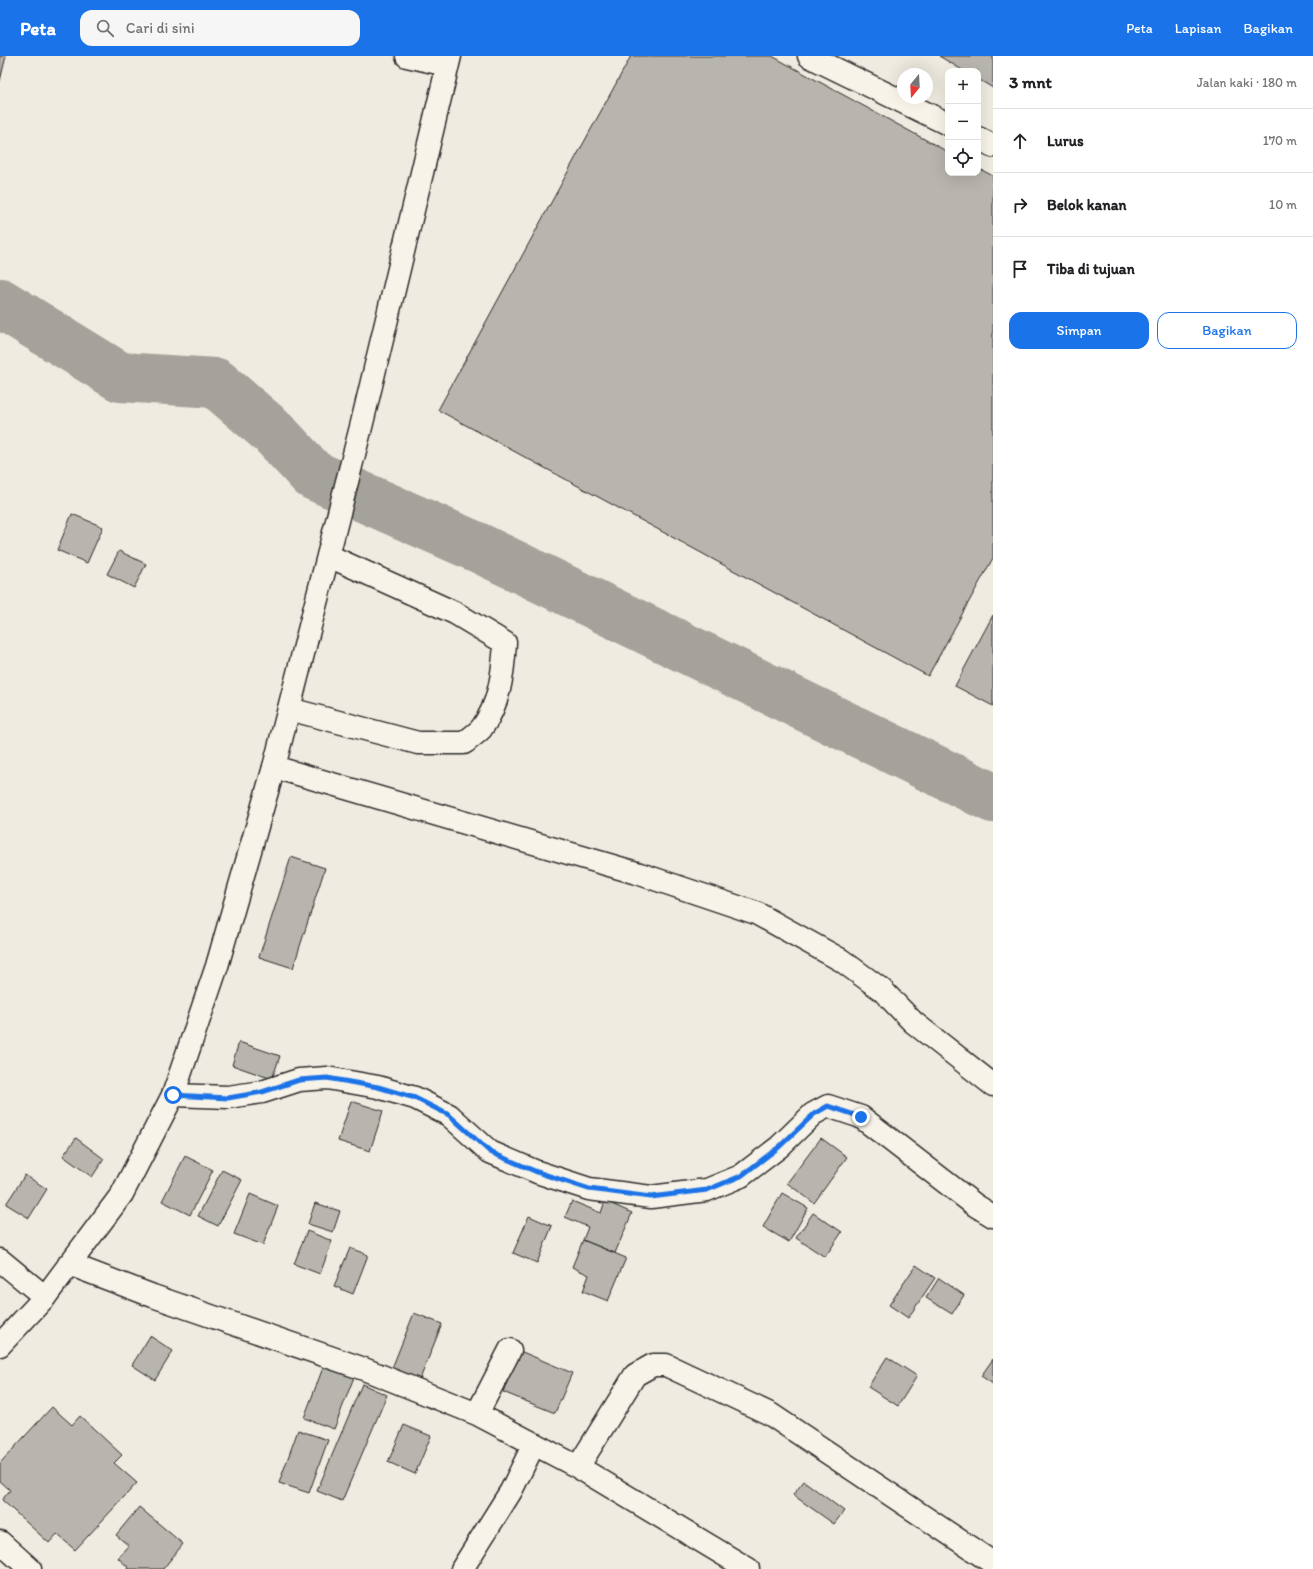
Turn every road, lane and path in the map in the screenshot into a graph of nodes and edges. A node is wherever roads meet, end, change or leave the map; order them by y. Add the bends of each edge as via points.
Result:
1 (408, 56) edge
2 (809, 56) edge
3 (448, 61) edge
4 (945, 123) edge
5 (981, 140) edge
6 (993, 146) edge
7 (329, 556) junction
8 (289, 709) junction
9 (274, 767) junction
10 (993, 1085) edge
11 (173, 1095) junction
12 (993, 1216) edge
13 (0, 1260) edge
14 (69, 1264) junction
15 (45, 1296) junction
16 (0, 1345) edge
17 (510, 1350) dead end
18 (477, 1414) junction
19 (534, 1444) junction
20 (578, 1467) junction
21 (0, 1542) edge
22 (993, 1563) edge
23 (736, 1566) edge
24 (30, 1569) edge
25 (462, 1569) edge

1 - 3 main road
2 - 4 main road
3 - 7 main road
5 - 6 main road
7 - 8 main road
7 - 8 main road via 455,613 505,643 503,675 495,704 480,729 464,743 418,743
8 - 9 main road
9 - 10 main road via 640,874 756,913 847,964 882,990 913,1022
9 - 11 main road via 217,966
11 - 12 main road via 228,1098 262,1092 299,1080 327,1078 378,1087 415,1098 449,1115 490,1152 537,1172 589,1189 651,1197 707,1190 741,1176 779,1147 814,1114 828,1106 861,1117
11 - 14 main road via 122,1194
13 - 15 main road
14 - 15 main road
14 - 18 main road via 364,1369
15 - 16 main road
17 - 18 main road
18 - 19 main road
19 - 20 main road
19 - 25 main road via 511,1491
20 - 22 main road via 635,1375 653,1365 666,1365 770,1414
20 - 23 main road
21 - 24 main road

